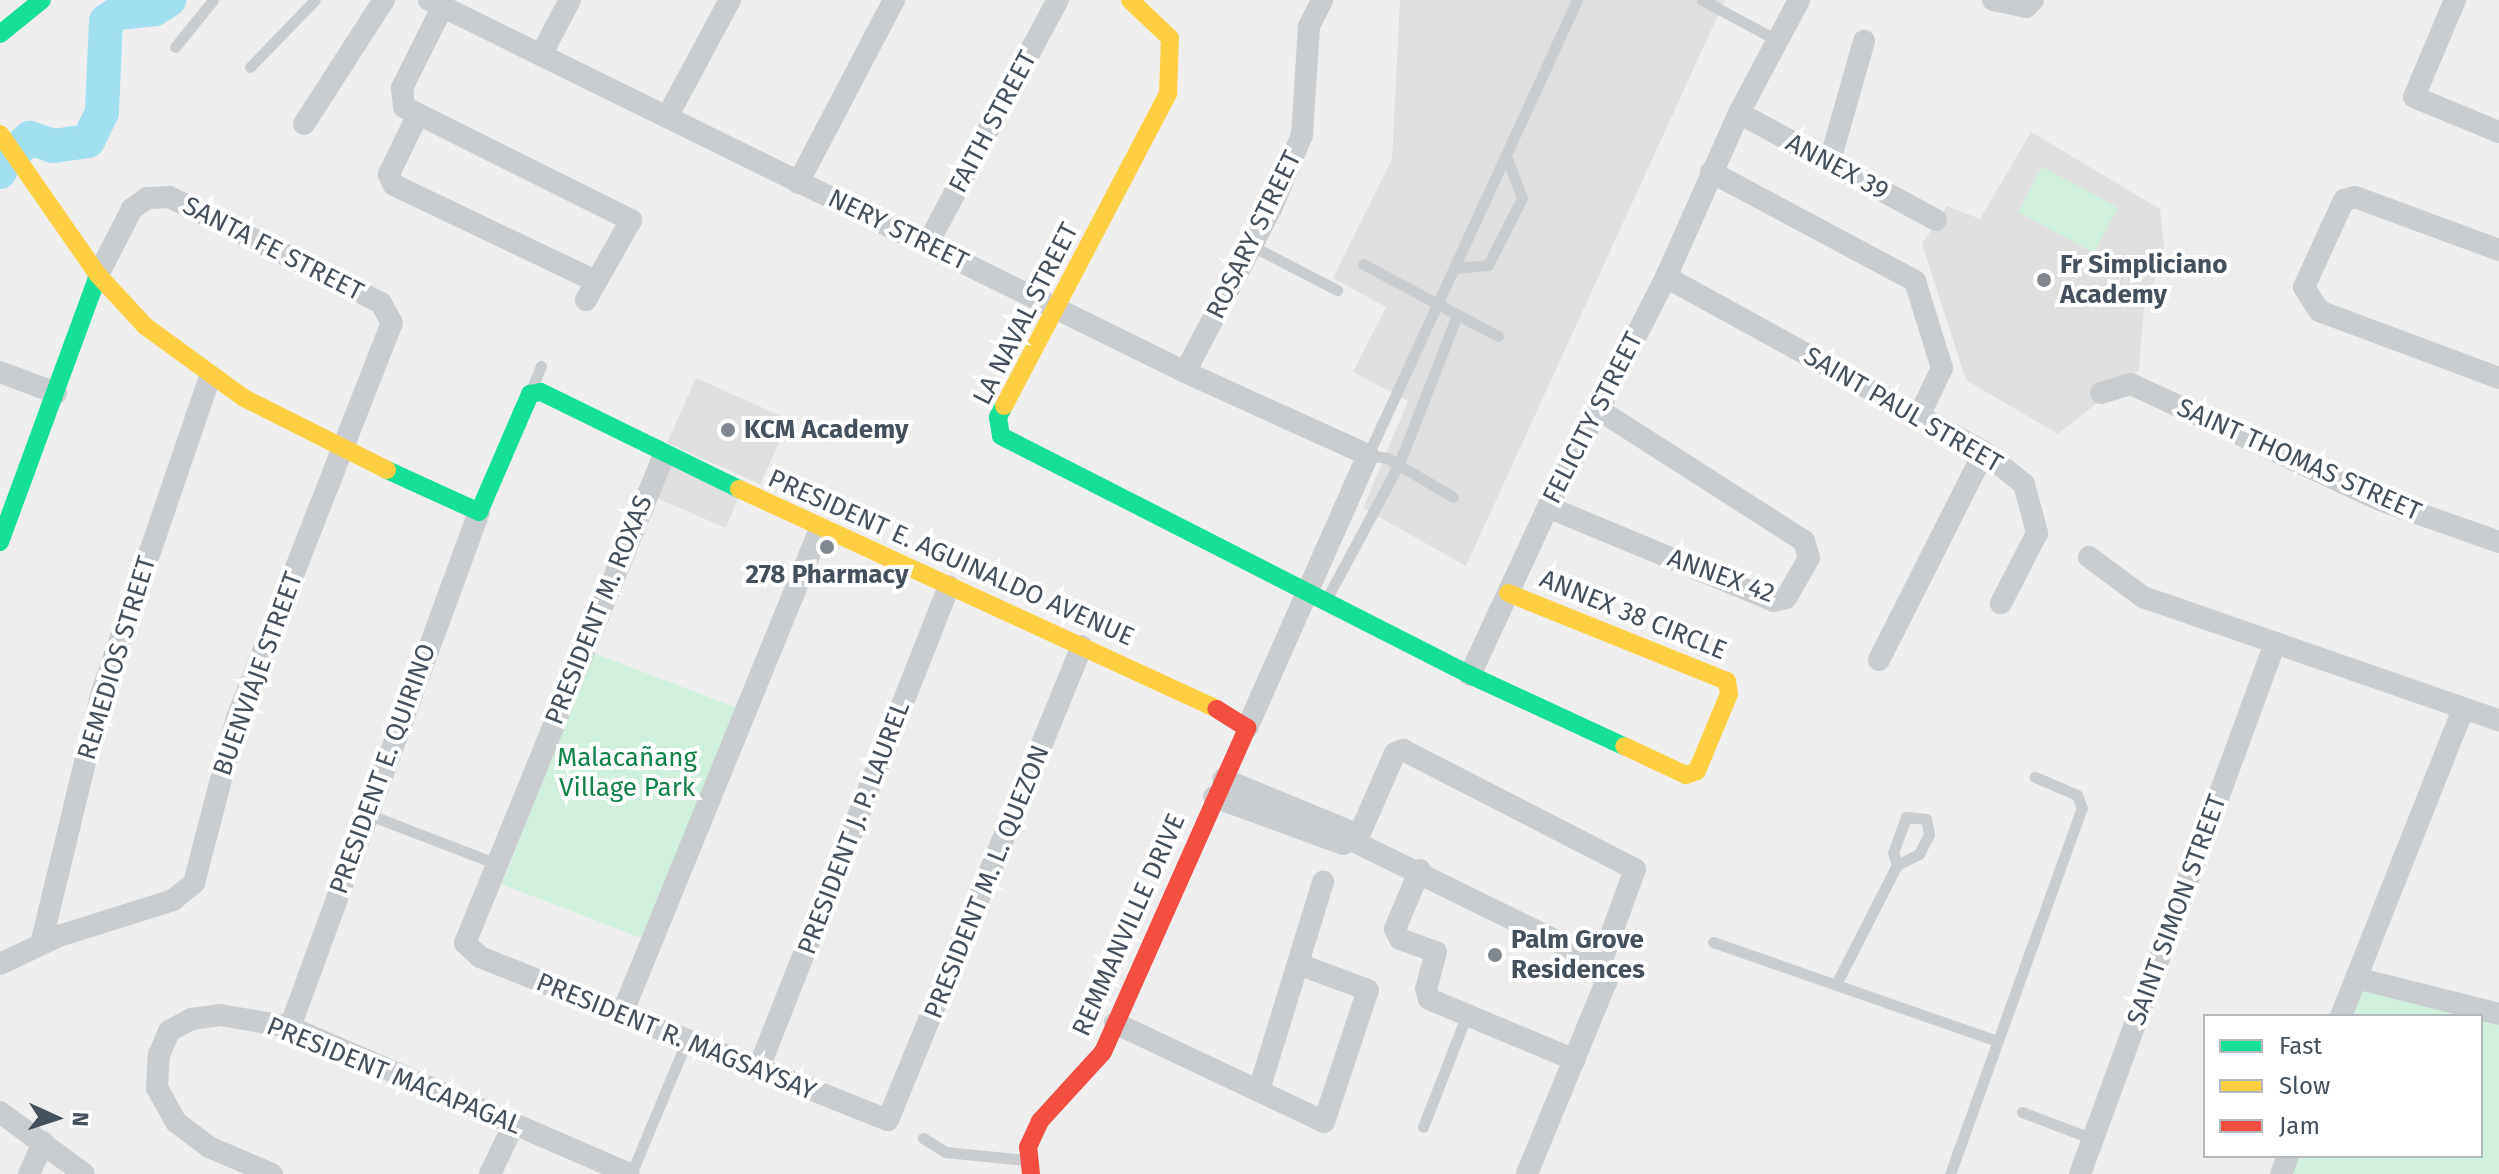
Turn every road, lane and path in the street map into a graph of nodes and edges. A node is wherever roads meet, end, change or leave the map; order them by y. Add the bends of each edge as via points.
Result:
1 (42, 0) edge
2 (213, 0) edge
3 (315, 0) edge
4 (384, 0) edge
5 (570, 0) edge
6 (730, 0) edge
7 (894, 0) edge
8 (1058, 0) edge
9 (1130, 0) edge
10 (1322, 0) edge
11 (1577, 0) edge
12 (1702, 0) edge
13 (1799, 0) edge
14 (1993, 0) edge
15 (2033, 0) edge
16 (2455, 0) edge
17 (436, 3) edge
18 (0, 34) edge
19 (1777, 40) junction
20 (1864, 41) dead end
21 (175, 47) dead end
22 (541, 55) junction
23 (250, 67) dead end
24 (1739, 113) junction
25 (418, 114) junction
26 (667, 117) junction
27 (304, 124) dead end
28 (2499, 132) edge
29 (4, 140) edge
30 (1506, 156) junction
31 (1829, 164) junction
32 (1711, 172) junction
33 (798, 183) junction
34 (1936, 220) dead end
35 (928, 243) junction
36 (1252, 246) junction
37 (2499, 250) edge
38 (1363, 264) dead end
39 (1455, 268) junction
40 (98, 275) junction
41 (1666, 277) junction
42 (1337, 290) dead end
43 (1438, 307) junction
44 (1057, 308) junction
45 (1456, 318) junction
46 (1498, 336) dead end
47 (541, 366) dead end
48 (0, 372) edge
49 (1185, 372) junction
50 (210, 377) junction
51 (2499, 378) edge
52 (56, 393) junction
53 (2101, 393) dead end
54 (530, 394) junction
55 (1599, 410) junction
56 (1920, 414) junction
57 (342, 449) junction
58 (1984, 452) junction
59 (664, 455) junction
60 (1368, 455) junction
61 (1399, 464) junction
62 (1453, 497) dead end
63 (1548, 507) junction
64 (479, 512) junction
65 (820, 529) junction
66 (0, 542) edge
67 (2499, 542) edge
68 (2089, 557) dead end
69 (949, 586) junction
70 (1508, 593) junction
71 (1317, 596) junction
72 (2001, 603) dead end
73 (1082, 646) junction
74 (2274, 646) junction
75 (1879, 660) dead end
76 (1470, 675) junction
77 (2463, 709) junction
78 (2499, 720) edge
79 (1247, 728) junction
80 (2035, 777) dead end
81 (1218, 788) junction
82 (365, 813) junction
83 (1354, 841) junction
84 (497, 864) junction
85 (1897, 865) dead end
86 (1420, 870) junction
87 (1323, 882) dead end
88 (1713, 942) dead end
89 (465, 943) joint
90 (41, 944) junction
91 (1601, 963) junction
92 (0, 964) edge
93 (1298, 964) junction
94 (2356, 978) junction
95 (1837, 982) junction
96 (622, 1014) junction
97 (1467, 1014) junction
98 (2342, 1014) edge
99 (2499, 1014) edge
100 (1115, 1023) junction
101 (290, 1027) junction
102 (687, 1040) junction
103 (1997, 1041) junction
104 (1575, 1060) junction
105 (758, 1070) junction
106 (1259, 1090) junction
107 (0, 1112) edge
108 (2022, 1112) dead end
109 (892, 1118) joint
110 (514, 1124) junction
111 (1423, 1127) dead end
112 (923, 1138) dead end
113 (2093, 1139) junction
114 (43, 1142) junction
115 (1029, 1167) edge
116 (29, 1174) edge
117 (84, 1174) edge
118 (272, 1174) edge
119 (490, 1174) edge
120 (630, 1174) edge
121 (1527, 1174) edge
122 (1950, 1174) edge
123 (2080, 1174) edge

1 - 18 main road
2 - 21 lane
3 - 23 lane
4 - 27 street
5 - 22 street
6 - 26 street
7 - 33 street
8 - 35 street, FAITH STREET
9 - 44 main road, LA NAVAL STREET via 1170,38 1168,94
10 - 36 street, ROSARY STREET via 1309,26 1302,135
11 - 30 lane
12 - 19 lane
13 - 19 street, FELICITY STREET
14 - 15 street via 2026,7
16 - 28 street via 2414,97
17 - 22 street, NERY STREET
17 - 25 street via 402,88 404,107
19 - 24 street, FELICITY STREET
20 - 31 street
22 - 26 street, NERY STREET
24 - 31 street, ANNEX 39
24 - 32 street, FELICITY STREET
25 - 25 street via 631,220 591,291 394,185 389,174
26 - 33 street, NERY STREET
29 - 40 main road
30 - 39 lane
30 - 39 lane via 1522,198 1488,265
31 - 34 street, ANNEX 39
32 - 41 street, FELICITY STREET
32 - 56 street via 1915,281 1942,368
33 - 35 street, NERY STREET
35 - 44 street, NERY STREET
36 - 42 lane
36 - 49 street, ROSARY STREET
37 - 51 street via 2355,197 2344,200 2304,287 2319,311
38 - 43 lane
39 - 43 lane
40 - 50 main road via 145,326
40 - 52 main road
40 - 57 street, SANTA FE STREET via 132,209 147,198 169,197 381,303 392,323 387,346
41 - 55 street, FELICITY STREET
41 - 56 street, SAINT PAUL STREET
43 - 45 lane
43 - 60 lane
44 - 49 street, NERY STREET
44 - 71 main road, LA NAVAL STREET via 998,417 1001,436
45 - 46 lane
45 - 61 lane
47 - 54 lane
48 - 52 street
49 - 60 street, NERY STREET
50 - 57 main road
50 - 90 street, REMEDIOS STREET via 102,692
52 - 66 main road
53 - 67 street, SAINT THOMAS STREET via 2131,384 2380,500
54 - 59 main road, PRESIDENT E. AGUINALDO AVENUE via 541,392
54 - 64 main road
55 - 63 street, FELICITY STREET
55 - 63 street, ANNEX 42 via 1804,541 1809,558 1786,598 1774,601
56 - 58 street, SAINT PAUL STREET
57 - 64 main road
57 - 90 street, BUENVIAJE STREET via 237,718 194,883 173,900
58 - 72 street, SAINT PAUL STREET via 2024,484 2036,519 2037,533
58 - 75 street
59 - 65 main road, PRESIDENT E. AGUINALDO AVENUE
59 - 84 street, PRESIDENT M. ROXAS
60 - 61 lane
60 - 71 street
61 - 62 lane
61 - 71 lane
63 - 70 street, FELICITY STREET
64 - 82 street, PRESIDENT E. QUIRINO
65 - 69 main road, PRESIDENT E. AGUINALDO AVENUE
65 - 96 street
68 - 74 street via 2143,597
69 - 73 main road, PRESIDENT E. AGUINALDO AVENUE
69 - 105 street, PRESIDENT J. P. LAUREL
70 - 76 street, FELICITY STREET
70 - 76 main road, ANNEX 38 CIRCLE via 1727,681 1729,694 1697,771 1686,775
71 - 76 main road
71 - 79 street
73 - 79 main road, PRESIDENT E. AGUINALDO AVENUE via 1243,721
73 - 109 street, PRESIDENT M. L. QUEZON
74 - 77 street
74 - 113 street, SAINT SIMON STREET
77 - 78 street
77 - 94 street
79 - 81 main road, REMMANVILLE DRIVE
80 - 103 lane via 2077,795 2082,808
81 - 83 street via 1343,844
81 - 100 main road, REMMANVILLE DRIVE
82 - 84 lane
82 - 101 street, PRESIDENT E. QUIRINO
83 - 86 street
83 - 91 street via 1395,753 1403,750 1635,869
84 - 89 street, PRESIDENT M. ROXAS
85 - 95 lane
86 - 91 street
86 - 97 street via 1396,934 1436,952 1426,989 1429,999
87 - 93 street
88 - 95 lane
89 - 96 street, PRESIDENT R. MAGSAYSAY via 480,957
90 - 92 street, BUENVIAJE STREET
91 - 104 street via 1606,982
93 - 106 street
93 - 106 street via 1368,990 1324,1122
94 - 98 street
94 - 99 street
95 - 103 lane
96 - 102 street, PRESIDENT R. MAGSAYSAY
97 - 104 street
97 - 111 lane
100 - 106 street
100 - 115 main road, REMMANVILLE DRIVE via 1090,1070 1040,1121
101 - 110 street, PRESIDENT MACAPAGAL
101 - 118 street, PRESIDENT MACAPAGAL via 220,1015 192,1019 169,1031 159,1055 157,1088 176,1122 209,1147
102 - 105 street, PRESIDENT R. MAGSAYSAY
102 - 120 lane
103 - 122 lane
104 - 121 street
105 - 109 street, PRESIDENT R. MAGSAYSAY via 883,1121
107 - 114 street
108 - 113 lane
110 - 119 street
110 - 120 street, PRESIDENT MACAPAGAL
112 - 115 lane via 945,1152
113 - 123 street, SAINT SIMON STREET
114 - 116 street
114 - 117 street

